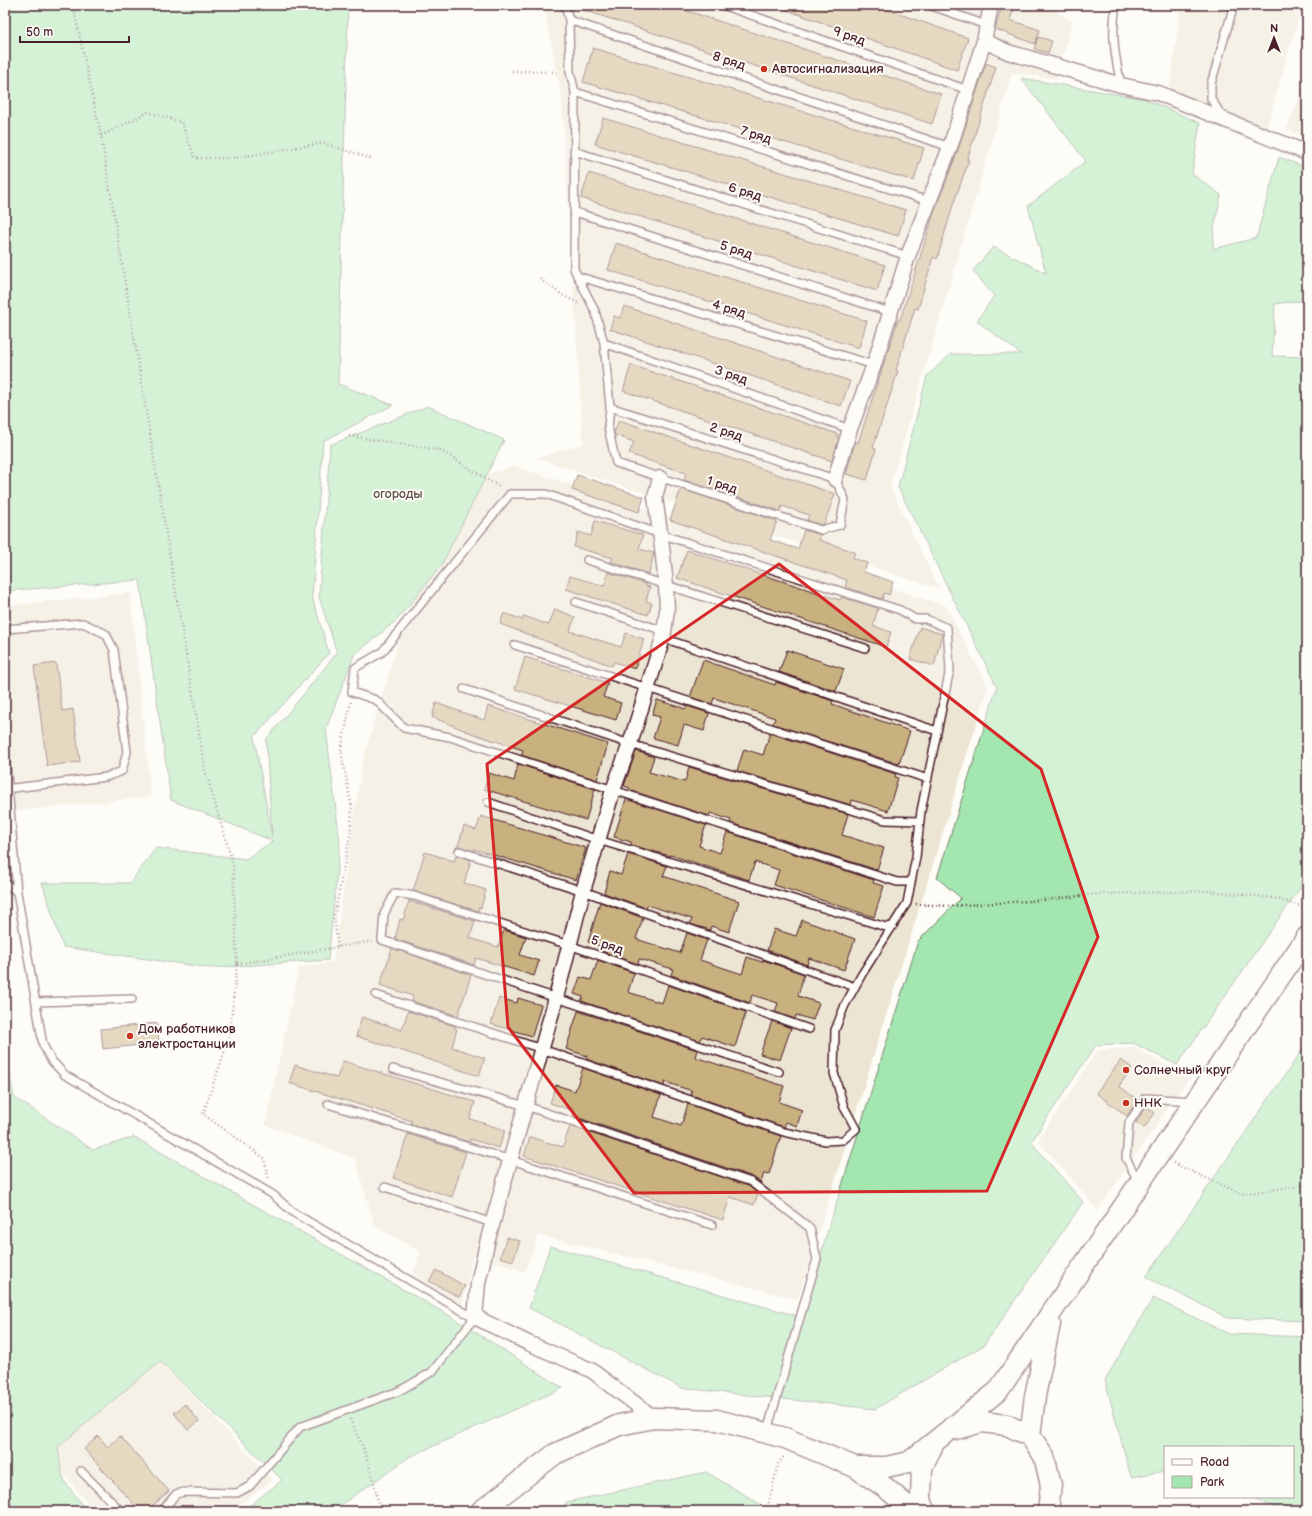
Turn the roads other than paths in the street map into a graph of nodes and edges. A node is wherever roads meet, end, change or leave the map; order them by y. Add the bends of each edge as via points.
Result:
1 (565, 5) edge
2 (722, 5) edge
3 (930, 5) edge
4 (991, 5) edge
5 (1116, 5) edge
6 (1234, 5) edge
7 (569, 20) junction
8 (986, 25) junction
9 (984, 41) junction
10 (1121, 85) junction
11 (968, 90) junction
12 (575, 92) junction
13 (1226, 121) junction
14 (950, 147) junction
15 (574, 152) junction
16 (1307, 153) edge
17 (929, 201) junction
18 (575, 212) junction
19 (908, 256) junction
20 (577, 276) junction
21 (890, 312) junction
22 (604, 343) junction
23 (874, 365) junction
24 (610, 407) junction
25 (850, 429) junction
26 (660, 478) junction
27 (834, 479) junction
28 (660, 534) junction
29 (587, 560) dead end
30 (666, 586) junction
31 (576, 602) dead end
32 (5, 629) edge
33 (663, 634) junction
34 (515, 645) dead end
35 (866, 648) dead end
36 (648, 687) junction
37 (464, 689) dead end
38 (937, 731) junction
39 (630, 744) junction
40 (5, 750) edge
41 (928, 779) junction
42 (7, 789) edge
43 (613, 790) junction
44 (488, 802) dead end
45 (920, 821) junction
46 (598, 840) junction
47 (459, 851) dead end
48 (911, 882) junction
49 (5, 883) edge
50 (583, 891) junction
51 (18, 892) junction
52 (893, 926) junction
53 (1307, 937) edge
54 (569, 945) junction
55 (855, 987) junction
56 (376, 995) dead end
57 (556, 998) junction
58 (132, 999) dead end
59 (36, 1002) junction
60 (809, 1028) dead end
61 (542, 1049) junction
62 (393, 1069) dead end
63 (778, 1072) dead end
64 (1196, 1101) junction
65 (328, 1104) dead end
66 (526, 1106) junction
67 (511, 1160) junction
68 (1140, 1184) junction
69 (385, 1187) dead end
70 (492, 1223) junction
71 (712, 1225) dead end
72 (1054, 1310) junction
73 (475, 1317) junction
74 (654, 1418) junction
75 (950, 1431) junction
76 (766, 1433) junction
77 (1030, 1436) junction
78 (934, 1443) junction
79 (854, 1467) junction
80 (81, 1471) dead end
81 (121, 1511) edge
82 (162, 1511) edge
83 (481, 1511) edge
84 (913, 1511) edge
85 (925, 1511) edge
86 (1049, 1511) edge

1 - 7 lane
2 - 11 lane, 9 ряд
3 - 8 lane
4 - 8 street
5 - 10 lane via 1113,22 1114,54
6 - 13 lane via 1211,84 1211,99
7 - 12 lane via 570,72
7 - 14 lane, 8 ряд
8 - 9 street
9 - 10 street via 1008,52
9 - 11 street
10 - 13 street via 1158,93
11 - 14 street
12 - 15 lane
12 - 17 lane, 7 ряд
13 - 16 street
14 - 17 street
15 - 18 lane
15 - 19 lane, 6 ряд
17 - 19 street
18 - 20 lane via 574,269
18 - 21 lane, 5 ряд
19 - 21 street
20 - 22 lane via 595,311
20 - 23 lane, 4 ряд
21 - 23 street
22 - 24 lane
22 - 25 lane, 3 ряд
23 - 25 street
24 - 26 lane, 1 ряд via 608,427 616,463
24 - 27 lane, 2 ряд
25 - 27 street
26 - 27 lane, 1 ряд via 821,530 840,525 845,499
26 - 28 street via 655,497
28 - 30 street
28 - 38 lane via 900,610 915,619 926,619 947,628 950,670
28 - 43 lane via 546,494 510,494 382,652 355,668 352,692 376,700 404,728 450,737
29 - 30 lane
30 - 33 street via 667,611
30 - 35 lane
31 - 33 lane
32 - 42 lane via 83,623 106,634 114,650 126,752 122,771 106,777
33 - 36 street
33 - 38 lane
34 - 36 lane
36 - 39 street
36 - 41 lane
37 - 39 lane
38 - 41 lane
39 - 43 street
39 - 45 lane via 885,820
40 - 42 lane
41 - 45 lane
42 - 51 lane
43 - 46 street
43 - 48 lane via 897,882
44 - 46 lane
45 - 48 lane
46 - 50 street
46 - 52 lane via 886,927
47 - 50 lane
48 - 52 lane via 907,903
49 - 51 lane
50 - 54 street
50 - 55 lane
51 - 59 lane
52 - 55 lane
53 - 64 main road
54 - 57 street
54 - 57 lane, 5 ряд via 414,896 395,893 384,914 382,940
54 - 60 lane, 5 ряд
55 - 61 lane via 835,1030 834,1073 844,1107 856,1129 843,1140 826,1141 784,1132
56 - 61 lane
57 - 61 street
57 - 63 lane
58 - 59 lane
59 - 73 lane via 43,1045 50,1060 64,1075 272,1194 294,1213
61 - 66 street
62 - 66 lane
64 - 68 main road
64 - 68 lane via 1145,1098 1129,1123 1126,1158
65 - 67 lane
66 - 67 street
66 - 76 lane via 752,1182 810,1228 817,1259
67 - 70 street
67 - 71 lane
68 - 72 main road
69 - 70 lane
70 - 73 street via 482,1264
72 - 75 main road via 998,1391
72 - 77 main road via 1035,1396
73 - 74 street via 591,1370
73 - 82 lane via 432,1372 398,1391 300,1427 250,1486 237,1493 176,1494
74 - 76 main road via 717,1420
74 - 83 main road via 619,1425 555,1454
75 - 77 main road via 982,1422 1007,1425
75 - 78 main road
76 - 79 main road via 793,1441
77 - 86 main road via 1044,1456 1051,1485
78 - 79 main road via 910,1462 886,1467
78 - 85 main road via 922,1468 921,1499
79 - 84 main road via 886,1488
80 - 81 lane

